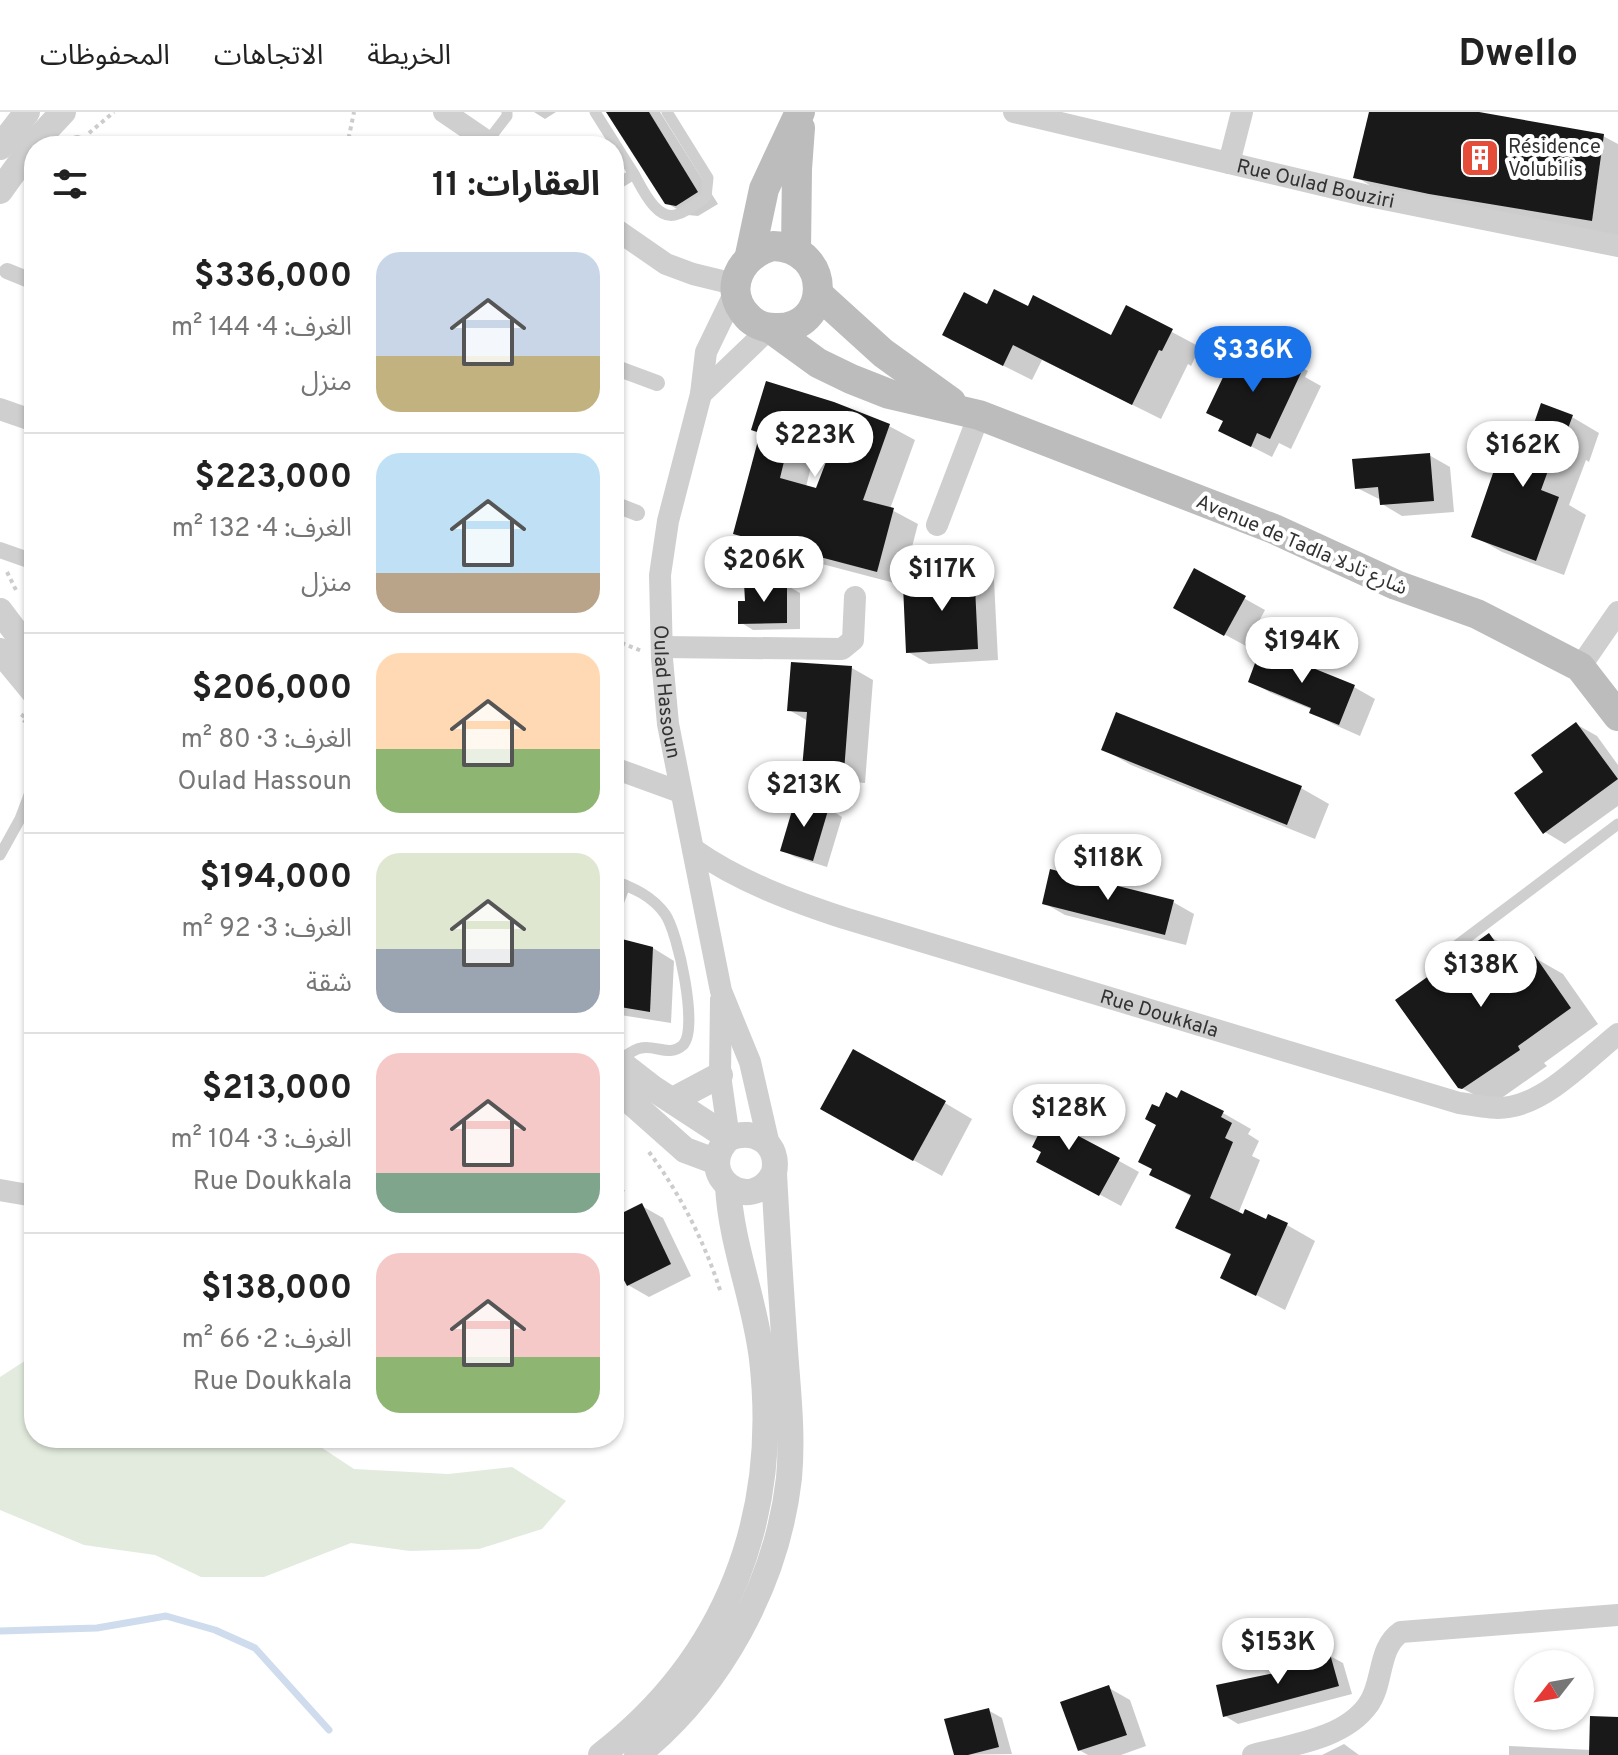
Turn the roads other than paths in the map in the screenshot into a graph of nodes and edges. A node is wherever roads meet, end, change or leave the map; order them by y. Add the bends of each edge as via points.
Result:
1 (27, 112) edge
2 (63, 112) edge
3 (444, 112) edge
4 (507, 112) edge
5 (595, 112) edge
6 (667, 112) edge
7 (801, 112) edge
8 (1014, 112) edge
9 (1242, 112) edge
10 (3, 136) edge
11 (41, 136) edge
12 (479, 136) edge
13 (496, 136) edge
14 (610, 136) edge
15 (24, 139) edge
16 (24, 158) edge
17 (624, 158) edge
18 (1229, 163) junction
19 (634, 174) junction
20 (624, 180) edge
21 (0, 191) edge
22 (624, 235) edge
23 (1618, 246) edge
24 (796, 250) junction
25 (750, 255) junction
26 (7, 271) dead end
27 (24, 278) edge
28 (735, 287) junction
29 (818, 294) junction
30 (770, 328) junction
31 (624, 371) edge
32 (657, 383) dead end
33 (701, 394) junction
34 (0, 409) edge
35 (971, 413) junction
36 (24, 417) edge
37 (624, 508) edge
38 (637, 513) dead end
39 (937, 525) dead end
40 (0, 550) edge
41 (24, 558) edge
42 (855, 597) dead end
43 (11, 606) edge
44 (1618, 612) edge
45 (24, 634) edge
46 (662, 647) junction
47 (0, 651) edge
48 (1580, 667) junction
49 (24, 680) edge
50 (1618, 716) edge
51 (624, 772) edge
52 (680, 792) junction
53 (24, 808) edge
54 (1618, 824) edge
55 (693, 849) junction
56 (0, 855) edge
57 (624, 885) edge
58 (1444, 955) dead end
59 (721, 991) junction
60 (1618, 1034) edge
61 (624, 1062) edge
62 (624, 1074) edge
63 (720, 1075) junction
64 (624, 1079) edge
65 (673, 1100) junction
66 (729, 1138) junction
67 (769, 1145) junction
68 (717, 1162) junction
69 (774, 1173) junction
70 (728, 1186) junction
71 (0, 1190) edge
72 (24, 1194) edge
73 (1618, 1615) edge
74 (601, 1755) edge
75 (637, 1755) edge
76 (1253, 1755) edge

1 - 10 street
2 - 11 street
3 - 12 street
4 - 13 lane
5 - 14 lane
6 - 19 lane via 708,178 706,197 671,216 653,205
7 - 24 main road
7 - 25 main road via 762,197
8 - 18 street, Rue Oulad Bouziri
9 - 18 street
10 - 15 street
16 - 21 street
17 - 19 lane
18 - 23 street, Rue Oulad Bouziri
19 - 20 lane
22 - 28 street via 666,264
24 - 25 main road via 773,246
24 - 29 main road via 814,269
25 - 28 main road
26 - 27 street
28 - 30 main road via 747,316
28 - 33 street, Oulad Hassoun via 706,352
29 - 30 main road via 806,318 783,329
29 - 35 main road, Avenue de Tadla شارع تادلا via 883,353
30 - 33 street, Oulad Hassoun
30 - 35 main road, Avenue de Tadla شارع تادلا via 818,363 851,379 889,394
31 - 32 street
33 - 46 street, Oulad Hassoun via 664,542
34 - 36 street
35 - 39 street
35 - 48 main road, Avenue de Tadla شارع تادلا via 1274,529 1396,585 1477,614
37 - 38 street
40 - 41 street
42 - 46 street via 853,640 842,649
43 - 45 street
44 - 48 street
46 - 52 street, Oulad Hassoun
47 - 49 street
48 - 50 main road, Avenue de Tadla شارع تادلا
51 - 52 street
52 - 55 street, Oulad Hassoun
53 - 56 lane
54 - 58 lane
55 - 59 street, Oulad Hassoun
55 - 60 street, Rue Doukkala via 763,887 844,918 1459,1103 1506,1108 1525,1103
57 - 61 lane via 648,896 673,927 690,1028 676,1049 642,1048
59 - 63 street, Oulad Hassoun
59 - 67 street, Oulad Hassoun via 750,1062
62 - 65 street
63 - 65 street
63 - 66 street, Oulad Hassoun
64 - 68 street via 685,1150
65 - 66 street
66 - 67 street via 749,1134
66 - 68 street
67 - 69 street
68 - 70 street
69 - 70 street via 754,1191
69 - 75 street via 791,1425 789,1479 779,1531 763,1582 712,1675
70 - 74 street via 730,1218 761,1356 766,1411 764,1474 754,1524 739,1573 691,1662 660,1702
71 - 72 street
73 - 76 street via 1401,1632 1387,1647 1369,1705 1358,1716 1328,1733

